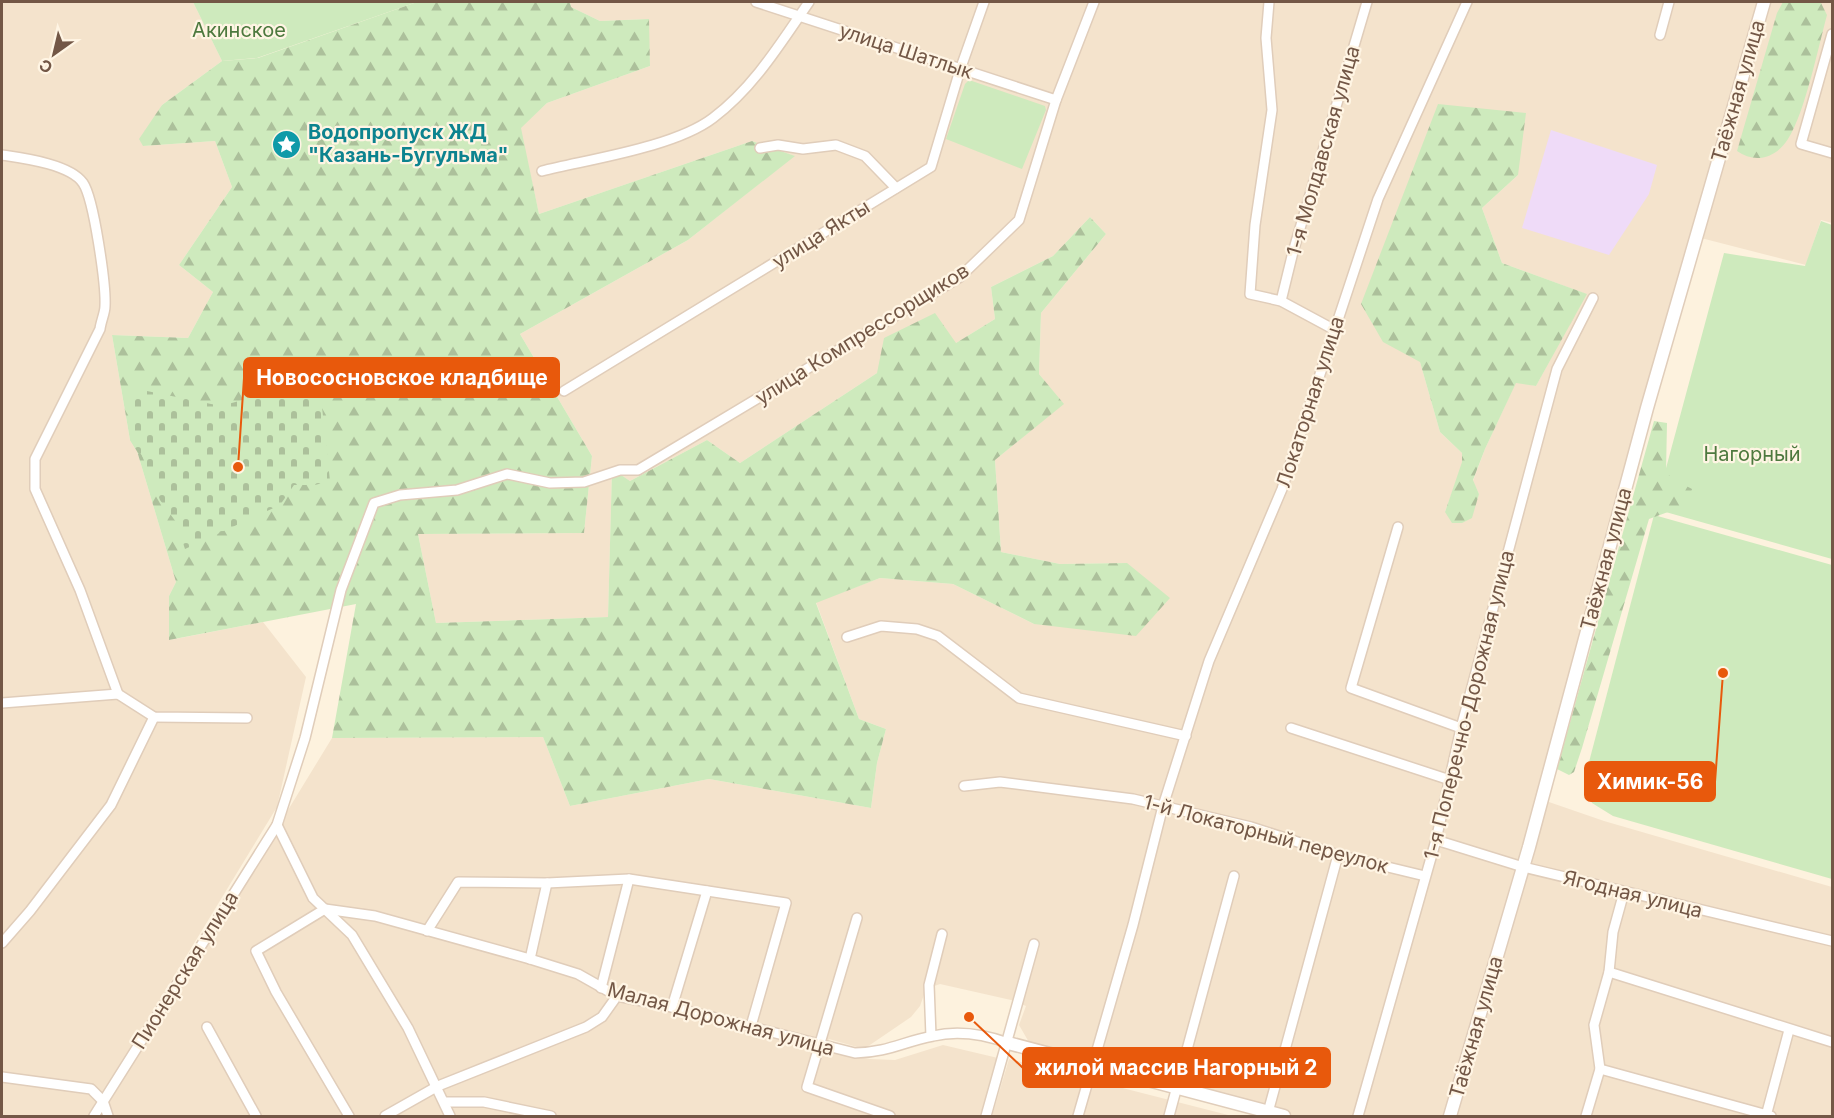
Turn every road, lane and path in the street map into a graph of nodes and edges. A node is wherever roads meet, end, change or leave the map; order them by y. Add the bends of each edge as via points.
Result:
1 (756, 2) edge
2 (808, 2) edge
3 (984, 2) edge
4 (1094, 2) edge
5 (1269, 2) edge
6 (1367, 2) edge
7 (1467, 2) edge
8 (1670, 2) edge
9 (1764, 2) edge
10 (799, 16) junction
11 (1833, 34) edge
12 (1660, 35) dead end
13 (960, 70) junction
14 (1056, 100) junction
15 (760, 147) dead end
16 (1833, 153) edge
17 (2, 155) edge
18 (542, 171) dead end
19 (896, 188) junction
20 (1593, 298) dead end
21 (1281, 301) junction
22 (1333, 329) junction
23 (564, 392) dead end
24 (1398, 527) dead end
25 (847, 637) dead end
26 (118, 694) junction
27 (2, 703) edge
28 (154, 717) junction
29 (247, 718) dead end
30 (1291, 728) dead end
31 (1461, 728) junction
32 (1186, 736) junction
33 (1450, 780) junction
34 (964, 786) dead end
35 (1163, 806) junction
36 (277, 825) junction
37 (1436, 840) junction
38 (1338, 855) junction
39 (1523, 867) junction
40 (1234, 876) dead end
41 (1425, 876) junction
42 (629, 879) junction
43 (547, 883) junction
44 (707, 891) junction
45 (1624, 892) junction
46 (325, 909) junction
47 (857, 918) dead end
48 (427, 932) junction
49 (942, 934) dead end
50 (1833, 941) edge
51 (2, 943) edge
52 (1034, 944) dead end
53 (530, 959) junction
54 (1610, 972) junction
55 (601, 988) junction
56 (617, 996) junction
57 (672, 1006) junction
58 (751, 1026) junction
59 (207, 1027) dead end
60 (1789, 1030) junction
61 (932, 1036) junction
62 (1833, 1042) edge
63 (1008, 1043) junction
64 (819, 1046) junction
65 (1092, 1067) junction
66 (1600, 1069) junction
67 (2, 1077) edge
68 (438, 1086) junction
69 (1176, 1088) junction
70 (103, 1101) junction
71 (445, 1102) junction
72 (1268, 1114) edge
73 (94, 1116) edge
74 (108, 1116) edge
75 (256, 1116) edge
76 (349, 1116) edge
77 (385, 1116) edge
78 (450, 1116) edge
79 (551, 1116) edge
80 (890, 1116) edge
81 (986, 1116) edge
82 (1078, 1116) edge
83 (1169, 1116) edge
84 (1284, 1116) edge
85 (1358, 1116) edge
86 (1450, 1116) edge
87 (1586, 1116) edge
88 (1768, 1116) edge

1 - 10 street, улица Шатлык
2 - 10 street
3 - 13 street, улица Якты
4 - 14 street, улица Компрессорщиков
5 - 21 street via 1266,38 1272,110 1255,225 1250,294
6 - 21 street, 1-я Молдавская улица
7 - 22 street, Локаторная улица via 1378,199
8 - 12 street
9 - 39 street, Таёжная улица via 1645,414
10 - 13 street, улица Шатлык
10 - 18 street via 752,83 711,119 673,139
11 - 16 street via 1801,144
13 - 14 street, улица Шатлык
13 - 19 street, улица Якты via 931,166
14 - 36 street, улица Компрессорщиков via 1019,220 960,277 638,471 620,470 584,482 550,483 507,474 457,490 400,495 374,503 341,590 305,738
15 - 19 street via 802,149 836,145 865,156
17 - 26 street via 39,159 68,173 83,182 92,204 105,306 100,328 35,459 35,489 80,590
19 - 23 street, улица Якты
20 - 31 street, 1-я Поперечно-Дорожная улица via 1557,369
21 - 22 street
22 - 32 street, Локаторная улица via 1282,489 1209,661
24 - 31 street via 1351,688
25 - 32 street via 881,626 917,629 938,636 1019,698
26 - 27 street
26 - 28 street
28 - 29 street
28 - 51 street via 111,805
30 - 33 street
31 - 33 street, 1-я Поперечно-Дорожная улица
32 - 35 street, Локаторная улица
33 - 37 street, 1-я Поперечно-Дорожная улица
34 - 35 street, 1-й Локаторный переулок via 1000,782
35 - 38 street, 1-й Локаторный переулок via 1251,827
35 - 65 street, Локаторная улица
36 - 46 street via 313,898
36 - 70 street, Пионерская улица
37 - 39 street, Ягодная улица
37 - 41 street, 1-я Поперечно-Дорожная улица
38 - 41 street, 1-й Локаторный переулок
38 - 72 street
39 - 45 street, Ягодная улица
39 - 86 street, Таёжная улица
40 - 69 street
41 - 85 street, 1-я Поперечно-Дорожная улица
42 - 43 street
42 - 44 street
42 - 55 street
43 - 48 street via 458,882
43 - 53 street
44 - 57 street
44 - 58 street via 786,903
45 - 50 street, Ягодная улица
45 - 54 street via 1613,932
46 - 48 street, Малая Дорожная улица via 375,916
46 - 68 street via 352,935
46 - 76 street via 256,951
47 - 64 street
48 - 53 street, Малая Дорожная улица
49 - 61 street via 929,985
52 - 63 street
53 - 55 street, Малая Дорожная улица via 578,974
54 - 60 street
54 - 66 street via 1594,1025
55 - 56 street, Малая Дорожная улица
56 - 57 street, Малая Дорожная улица
56 - 68 street via 602,1017 586,1027
57 - 58 street, Малая Дорожная улица
58 - 64 street, Малая Дорожная улица
59 - 75 street
60 - 62 street
60 - 88 street
61 - 63 street, Малая Дорожная улица via 978,1034
61 - 64 street, Малая Дорожная улица via 880,1053
63 - 65 street
63 - 81 street
64 - 80 street via 807,1087
65 - 69 street
65 - 82 street, Локаторная улица
66 - 87 street
66 - 88 street
67 - 70 street via 91,1089
68 - 71 street
68 - 77 street
69 - 72 street
69 - 83 street
70 - 73 street, Пионерская улица
70 - 74 street
71 - 78 street
71 - 79 street via 484,1102
72 - 84 street

